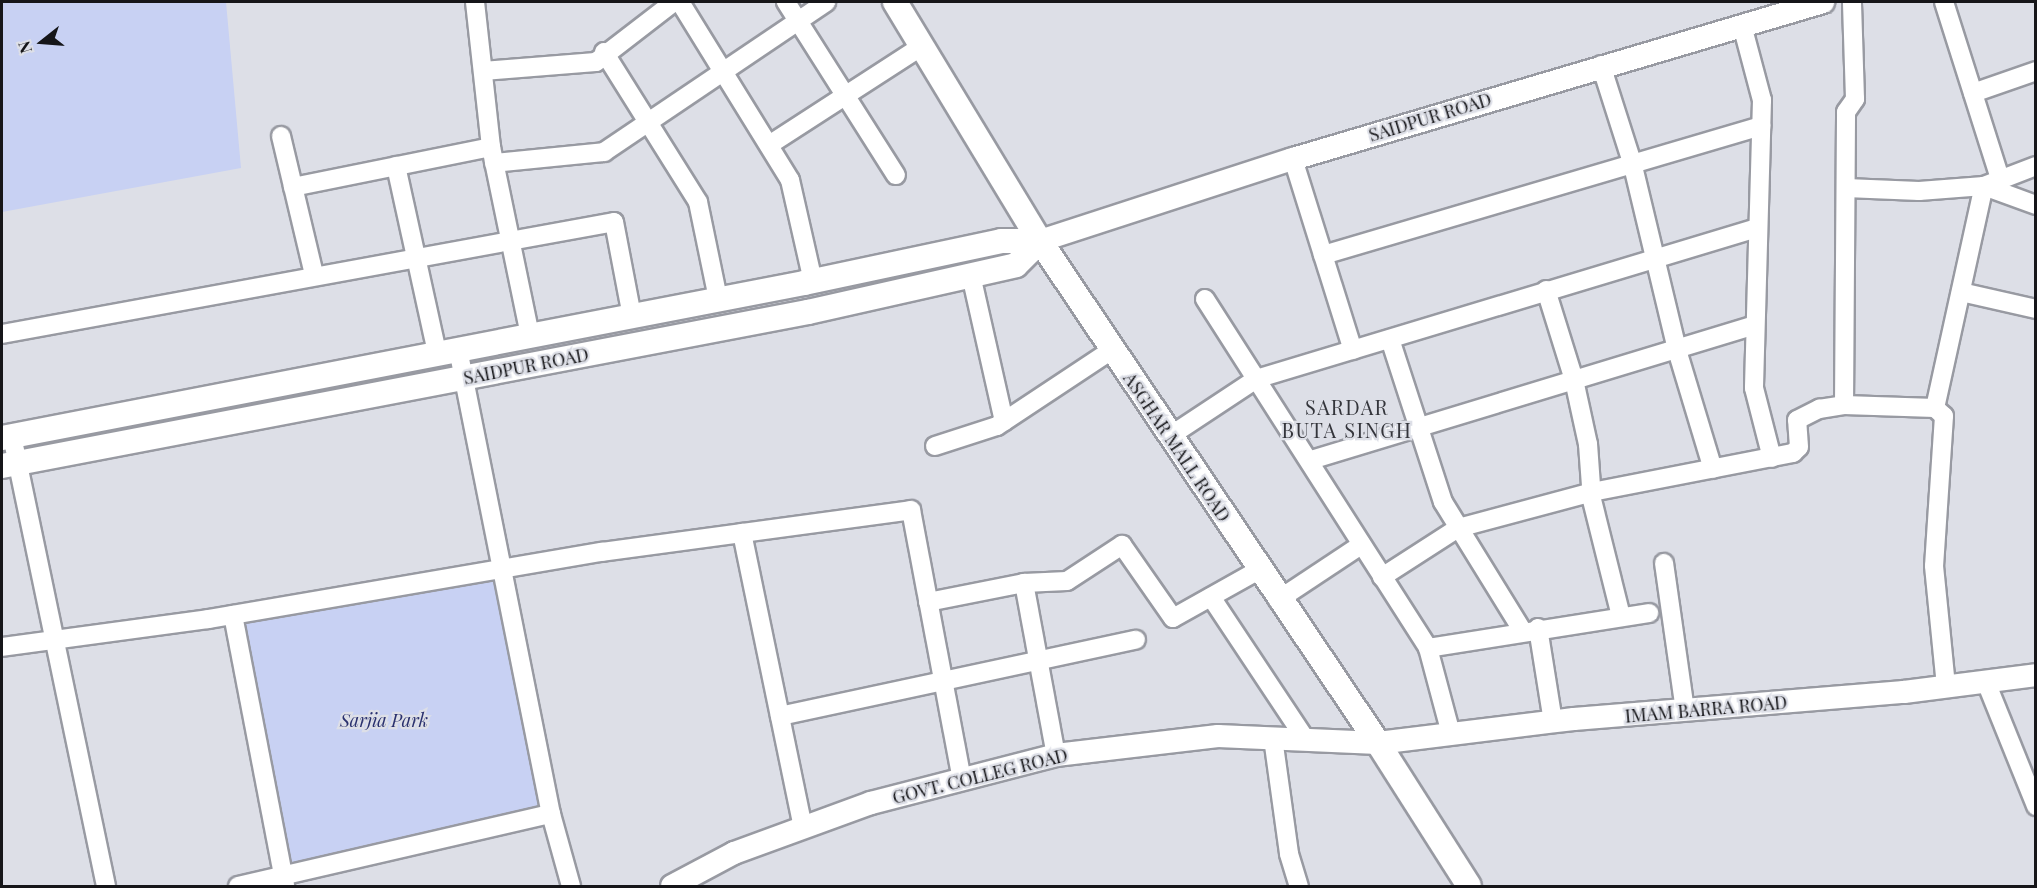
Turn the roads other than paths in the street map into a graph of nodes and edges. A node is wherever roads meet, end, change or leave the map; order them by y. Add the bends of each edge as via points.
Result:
1 (476, 2) edge
2 (674, 2) edge
3 (680, 2) edge
4 (786, 2) edge
5 (826, 2) edge
6 (895, 2) edge
7 (1823, 2) edge
8 (1852, 2) edge
9 (1944, 2) edge
10 (798, 20) junction
11 (1742, 25) junction
12 (922, 46) junction
13 (604, 52) junction
14 (1601, 65) junction
15 (483, 71) junction
16 (723, 71) junction
17 (2036, 71) edge
18 (1973, 93) junction
19 (846, 95) junction
20 (648, 123) junction
21 (1761, 126) junction
22 (281, 136) dead end
23 (769, 145) junction
24 (493, 155) junction
25 (1293, 159) junction
26 (1632, 162) junction
27 (396, 166) junction
28 (2036, 166) edge
29 (896, 175) dead end
30 (1992, 182) junction
31 (293, 187) junction
32 (1846, 188) junction
33 (2036, 205) edge
34 (1757, 228) junction
35 (510, 237) junction
36 (1040, 241) junction
37 (416, 255) junction
38 (1323, 255) junction
39 (1656, 258) junction
40 (314, 274) junction
41 (971, 275) junction
42 (813, 281) junction
43 (1546, 290) junction
44 (1961, 292) junction
45 (718, 299) junction
46 (1205, 299) dead end
47 (2036, 309) edge
48 (632, 316) junction
49 (1753, 326) junction
50 (2, 334) edge
51 (530, 335) junction
52 (1390, 339) junction
53 (1112, 350) junction
54 (1353, 350) junction
55 (1677, 350) junction
56 (447, 351) junction
57 (464, 377) junction
58 (1256, 379) junction
59 (1574, 380) junction
60 (1844, 405) junction
61 (1935, 408) junction
62 (1004, 421) junction
63 (1417, 426) junction
64 (1170, 436) junction
65 (7, 437) edge
66 (935, 446) dead end
67 (1772, 458) junction
68 (1311, 460) junction
69 (9, 465) edge
70 (1713, 469) junction
71 (1592, 492) junction
72 (1458, 528) junction
73 (742, 533) junction
74 (1361, 545) junction
75 (1664, 563) dead end
76 (502, 569) junction
77 (1259, 570) junction
78 (1382, 577) junction
79 (1024, 583) junction
80 (1210, 597) junction
81 (1278, 600) junction
82 (928, 602) junction
83 (1648, 613) dead end
84 (233, 615) junction
85 (1621, 616) junction
86 (1530, 629) junction
87 (55, 637) junction
88 (1136, 640) dead end
89 (2, 647) edge
90 (1428, 648) junction
91 (1038, 659) junction
92 (2036, 675) edge
93 (943, 678) junction
94 (1986, 682) junction
95 (1946, 686) junction
96 (1684, 711) junction
97 (780, 716) junction
98 (1553, 722) junction
99 (1451, 734) junction
100 (1273, 738) junction
101 (1306, 740) junction
102 (1377, 743) junction
103 (1056, 754) junction
104 (962, 779) junction
105 (2036, 806) edge
106 (550, 814) junction
107 (803, 828) junction
108 (283, 881) edge
109 (106, 886) edge
110 (238, 886) edge
111 (571, 886) edge
112 (672, 886) edge
113 (1299, 886) edge
114 (1469, 886) edge

1 - 15 street
2 - 13 street
3 - 16 street
4 - 10 street
5 - 10 street
6 - 12 main road, ASGHAR MALL ROAD
7 - 11 street, SAIDPUR ROAD
8 - 32 street via 1855,99 1846,112
9 - 18 street
10 - 16 street
10 - 19 street
11 - 14 street, SAIDPUR ROAD
11 - 21 street via 1762,100
12 - 19 street
12 - 36 main road, ASGHAR MALL ROAD
13 - 15 street via 596,62
13 - 20 street
14 - 25 street, SAIDPUR ROAD
14 - 26 street
15 - 24 street
16 - 20 street
16 - 23 street
17 - 18 street
18 - 30 street
19 - 23 street
19 - 29 street
20 - 24 street via 604,152
20 - 45 street via 698,202
21 - 26 street
21 - 34 street
22 - 31 street
23 - 42 street via 790,180
24 - 27 street
24 - 35 street
25 - 36 street, SAIDPUR ROAD
25 - 38 street
26 - 38 street
26 - 39 street
27 - 31 street
27 - 37 street
28 - 30 street
30 - 32 street via 1919,191
30 - 33 street
30 - 44 street
31 - 40 street
32 - 60 street
34 - 39 street
34 - 49 street
35 - 37 street
35 - 48 street via 614,222
35 - 51 street
36 - 41 main road, SAIDPUR ROAD via 1016,265
36 - 42 main road, SAIDPUR ROAD via 1001,241
36 - 53 main road, ASGHAR MALL ROAD
37 - 40 street
37 - 56 street
38 - 54 street
39 - 43 street
39 - 55 street
40 - 50 street
41 - 57 main road, SAIDPUR ROAD via 808,312
41 - 62 street
42 - 45 main road, SAIDPUR ROAD
43 - 52 street
43 - 59 street
44 - 47 street
44 - 61 street
45 - 48 main road, SAIDPUR ROAD
46 - 58 street
48 - 51 main road, SAIDPUR ROAD
49 - 55 street
49 - 67 street via 1754,388
51 - 56 main road, SAIDPUR ROAD
52 - 54 street
52 - 63 street
53 - 62 street
53 - 64 main road, ASGHAR MALL ROAD
54 - 58 street
55 - 59 street
55 - 70 street
56 - 57 street
56 - 65 main road, SAIDPUR ROAD
57 - 69 main road, SAIDPUR ROAD
57 - 76 street
58 - 64 street
58 - 68 street
59 - 63 street
59 - 71 street
60 - 61 street
60 - 67 street via 1819,409 1797,420 1799,447
61 - 95 street via 1944,416 1934,566
62 - 66 street
63 - 68 street
63 - 72 street via 1432,477
64 - 77 main road, ASGHAR MALL ROAD
65 - 69 street
67 - 70 street
68 - 74 street
69 - 87 street
70 - 71 street
71 - 72 street
71 - 85 street
72 - 78 street
72 - 86 street
73 - 76 street
73 - 82 street via 911,510
73 - 97 street
74 - 78 street
74 - 81 street
75 - 96 street
76 - 84 street
76 - 106 street
77 - 80 street
77 - 81 main road, ASGHAR MALL ROAD
78 - 90 street
79 - 80 street via 1067,581 1122,546 1173,618
79 - 82 street
79 - 91 street
80 - 101 street
81 - 102 main road, ASGHAR MALL ROAD
82 - 93 street
83 - 85 street
84 - 87 street
84 - 108 street
85 - 86 street
86 - 90 street
86 - 98 street
87 - 89 street
87 - 109 street
88 - 91 street
90 - 99 street
91 - 93 street
91 - 103 street
92 - 94 street, IMAM BARRA ROAD
93 - 97 street
93 - 104 street
94 - 95 street, IMAM BARRA ROAD
94 - 105 street
95 - 96 street, IMAM BARRA ROAD
96 - 98 street, IMAM BARRA ROAD
97 - 107 street
98 - 99 street, IMAM BARRA ROAD
99 - 102 street, IMAM BARRA ROAD
100 - 101 street, GOVT. COLLEG ROAD
100 - 103 street, GOVT. COLLEG ROAD via 1218,736
100 - 113 street via 1289,854
101 - 102 street, GOVT. COLLEG ROAD
102 - 114 main road, ASGHAR MALL ROAD
103 - 104 street, GOVT. COLLEG ROAD
104 - 107 street, GOVT. COLLEG ROAD via 871,802
106 - 108 street
106 - 111 street
107 - 112 street, GOVT. COLLEG ROAD via 734,853
108 - 110 street

